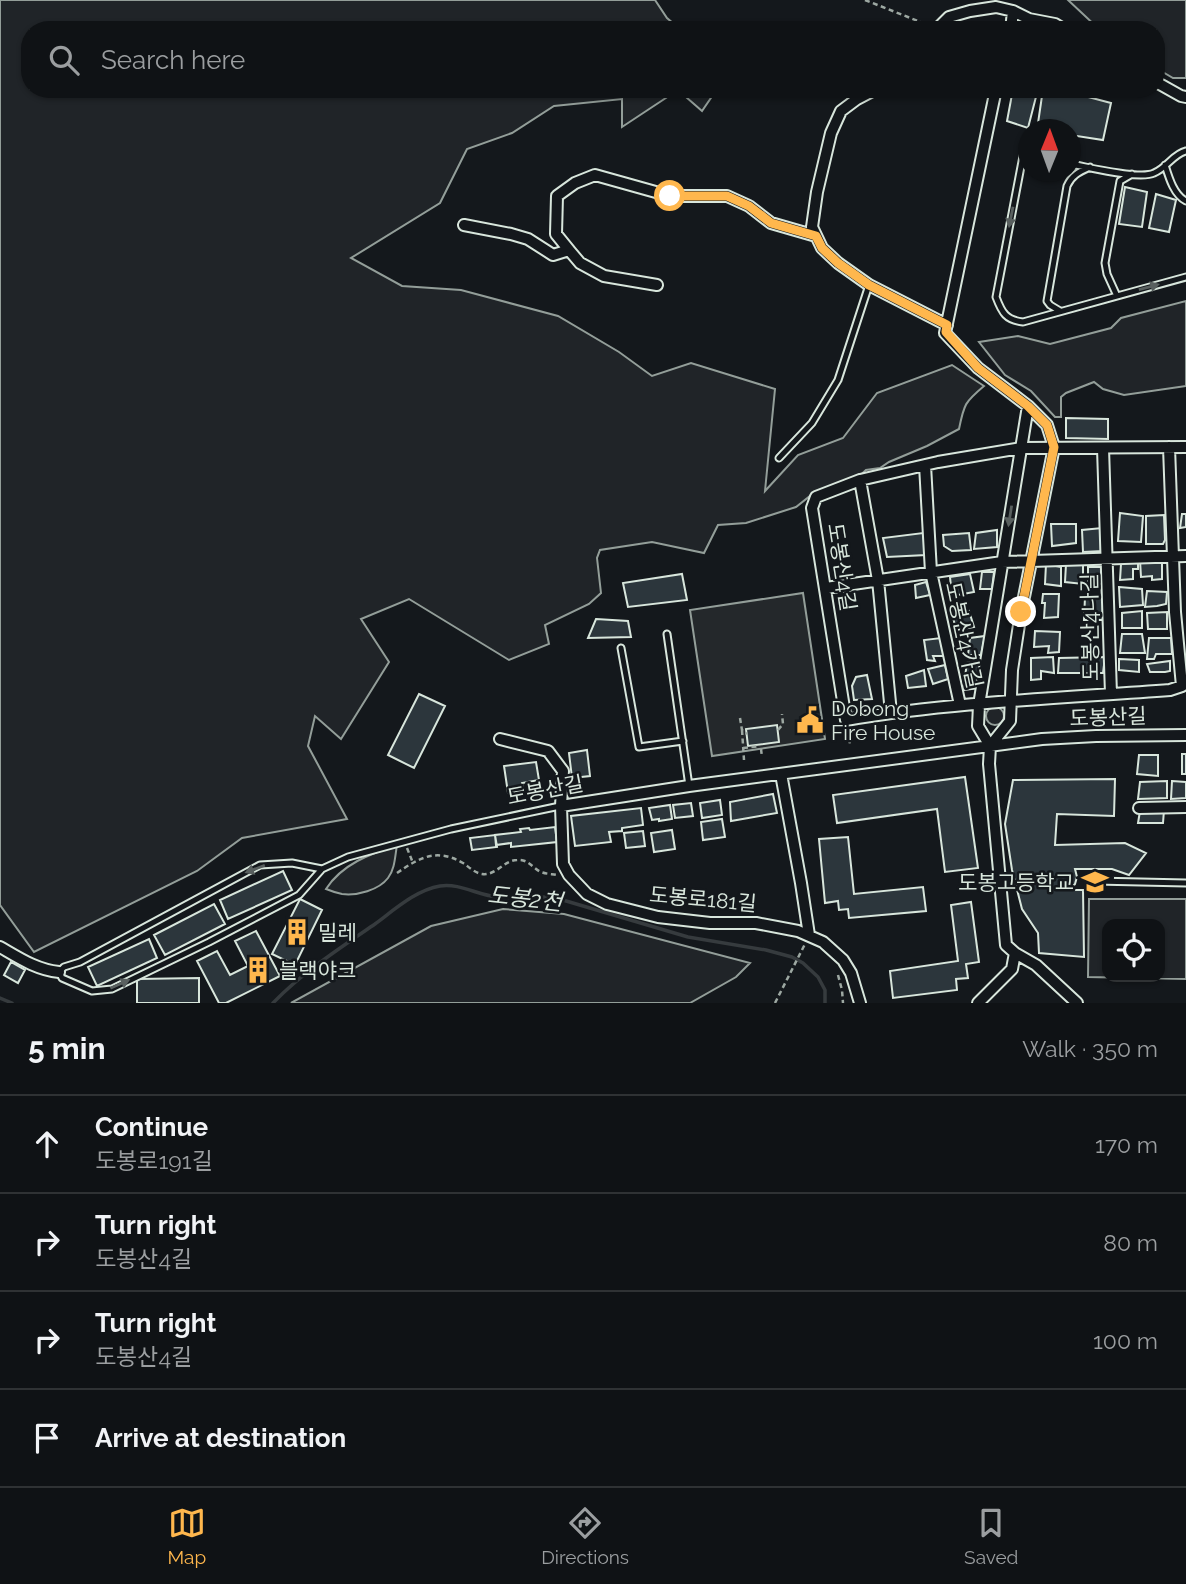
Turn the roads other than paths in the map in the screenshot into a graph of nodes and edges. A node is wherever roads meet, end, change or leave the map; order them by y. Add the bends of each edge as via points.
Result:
1 (1013, 12) junction
2 (944, 21) edge
3 (1012, 21) edge
4 (1039, 21) edge
5 (1165, 86) edge
6 (1186, 97) edge
7 (859, 98) edge
8 (994, 98) edge
9 (1186, 151) edge
10 (1165, 165) junction
11 (1081, 166) edge
12 (1090, 167) junction
13 (1132, 174) junction
14 (1018, 182) edge
15 (1186, 201) edge
16 (464, 225) dead end
17 (816, 236) junction
18 (569, 250) junction
19 (1186, 277) edge
20 (657, 285) dead end
21 (869, 285) junction
22 (1117, 296) junction
23 (1061, 311) junction
24 (947, 325) junction
25 (1028, 406) junction
26 (1054, 447) junction
27 (1169, 447) junction
28 (1186, 447) edge
29 (1021, 448) junction
30 (1103, 448) junction
31 (779, 458) dead end
32 (925, 466) junction
33 (860, 480) junction
34 (1186, 556) edge
35 (1172, 557) junction
36 (1107, 559) junction
37 (1018, 561) joint
38 (1030, 561) junction
39 (1002, 562) junction
40 (931, 572) junction
41 (878, 580) junction
42 (826, 588) junction
43 (667, 634) dead end
44 (621, 648) dead end
45 (1111, 694) junction
46 (1010, 701) junction
47 (960, 705) junction
48 (979, 705) junction
49 (891, 713) junction
50 (1186, 735) edge
51 (500, 739) dead end
52 (683, 741) junction
53 (990, 746) junction
54 (781, 774) junction
55 (689, 786) junction
56 (561, 806) junction
57 (1186, 807) edge
58 (1139, 808) dead end
59 (322, 869) junction
60 (1095, 881) dead end
61 (1186, 883) edge
62 (807, 939) junction
63 (0, 947) edge
64 (1015, 953) junction
65 (59, 972) junction
66 (860, 1003) edge
67 (978, 1003) edge
68 (1077, 1003) edge

1 - 2 street via 996,7 970,10
1 - 3 street
1 - 4 street
5 - 6 street
7 - 17 street via 841,111 831,133 817,191 812,227
8 - 24 street
9 - 10 lane
10 - 13 lane via 1154,174
10 - 15 lane via 1179,198
11 - 12 lane
12 - 13 lane
12 - 23 lane via 1076,173 1067,186 1047,301
13 - 22 lane via 1120,181 1105,263
14 -> 23 lane via 996,298 1013,321
16 - 18 street via 511,234 553,255
17 - 18 street via 771,223 727,196 670,196 595,176 557,195 556,234
17 - 21 street via 838,263
18 - 20 street via 580,263 604,276
22 -> 19 lane
21 - 24 street
21 - 31 lane via 838,380 812,423
22 - 23 lane
24 - 25 street via 946,332 978,368
25 - 26 street via 1047,425
25 - 29 street
26 - 29 street, 도봉산4길
26 - 30 street, 도봉산4길
26 - 38 street
27 - 28 street, 도봉산4길
27 - 30 street, 도봉산4길
27 - 35 street, 도봉산4길
29 - 32 street, 도봉산4길
29 -> 39 street
30 - 36 street, 도봉산4나길
32 - 33 street, 도봉산4길
32 - 40 street, 도봉산4가길
33 - 41 street
33 - 42 street, 도봉산4길 via 816,497 812,508
34 - 35 street, 도봉산4나길
35 - 36 street, 도봉산4나길
35 - 45 street, 도봉산4길 via 1182,686
36 - 38 street, 도봉산4나길
36 - 45 street, 도봉산4나길
37 - 38 street, 도봉산4나길
37 - 39 street, 도봉산4가길
38 - 46 street
39 - 40 street, 도봉산4가길
39 - 48 street
40 - 41 street, 도봉산4가길
40 - 47 street, 도봉산4가길
41 - 42 street, 도봉산4가길
41 - 49 street
42 - 49 street, 도봉산4길 via 846,720
43 - 52 lane
44 - 52 lane via 639,747
45 - 46 street, 도봉산4길
46 - 48 street, 도봉산4길
46 - 53 street via 1010,721
47 - 48 street, 도봉산4길
47 - 49 street, 도봉산4길
48 - 53 street via 978,726
50 - 53 street, 도봉산길 via 1042,739
51 - 56 street, 도봉로181길 via 548,751 563,771
52 - 55 lane
53 - 54 street, 도봉산길
53 - 64 street via 1006,944
54 - 55 street, 도봉산길
54 - 62 street
55 - 56 street, 도봉산길
56 - 59 lane, 도봉산길 via 405,841
56 - 62 street, 도봉로181길 via 565,870 598,901 658,917 788,928
57 - 58 street
59 -> 65 lane via 292,863 260,866
65 -> 59 lane, 도봉산길 via 62,978 92,990 112,989 299,895
60 - 61 lane
62 - 66 street, 도봉로181길 via 823,942 847,966
63 - 65 street, 도봉산길 via 33,966
64 - 67 street via 1012,969
64 - 68 street via 1037,965

